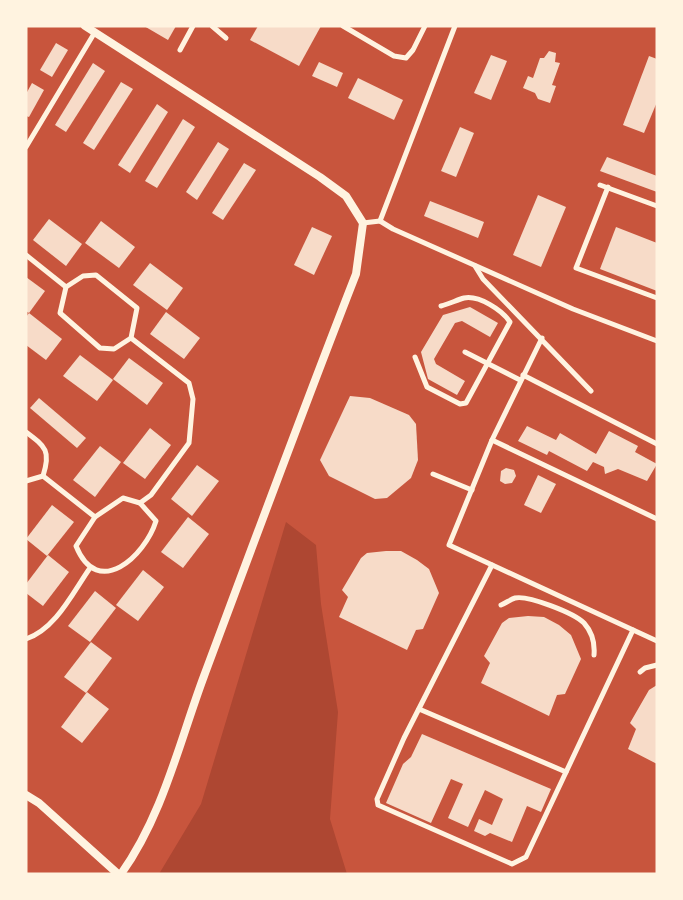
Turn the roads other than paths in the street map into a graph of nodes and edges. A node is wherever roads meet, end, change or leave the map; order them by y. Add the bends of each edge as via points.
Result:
1 (85, 26) edge
2 (193, 26) edge
3 (212, 26) edge
4 (343, 26) edge
5 (425, 26) edge
6 (455, 26) edge
7 (95, 32) junction
8 (226, 38) dead end
9 (180, 50) dead end
10 (26, 147) edge
11 (600, 185) dead end
12 (608, 187) junction
13 (657, 206) edge
14 (380, 221) junction
15 (363, 223) junction
16 (26, 256) edge
17 (475, 265) junction
18 (66, 287) junction
19 (657, 298) edge
20 (441, 306) dead end
21 (130, 338) junction
22 (542, 338) junction
23 (657, 341) edge
24 (465, 352) dead end
25 (414, 357) dead end
26 (489, 364) junction
27 (522, 378) junction
28 (590, 391) dead end
29 (26, 432) edge
30 (492, 440) junction
31 (657, 444) edge
32 (433, 474) dead end
33 (43, 476) junction
34 (26, 481) edge
35 (472, 490) junction
36 (140, 503) junction
37 (95, 517) junction
38 (657, 519) edge
39 (492, 565) junction
40 (90, 568) junction
41 (562, 597) junction
42 (501, 605) dead end
43 (556, 608) junction
44 (633, 630) junction
45 (26, 639) edge
46 (657, 641) edge
47 (594, 655) dead end
48 (657, 665) edge
49 (640, 672) dead end
50 (419, 710) junction
51 (566, 772) junction
52 (26, 795) edge
53 (119, 874) edge

1 - 7 street
2 - 9 street
3 - 8 street
4 - 5 street via 394,56 406,58
6 - 14 street
7 - 10 street
7 - 15 street via 320,177 346,196
11 - 12 street
12 - 13 street
12 - 19 street via 576,268
14 - 15 street
14 - 17 street
15 - 53 street via 356,274 194,702 166,787 136,853
16 - 18 street
17 - 22 street via 483,279
17 - 23 street via 573,309
18 - 21 street via 60,313 100,348 114,349
18 - 21 street via 83,276 96,275 137,308
20 - 26 street via 476,298 504,314 510,322
21 - 36 street via 189,383 193,399 189,443 151,495
22 - 27 street
22 - 28 street
24 - 26 street
25 - 26 street via 427,387 460,404 466,403
26 - 27 street
27 - 30 street
27 - 31 street
29 - 33 street via 44,445 48,459
30 - 35 street
30 - 38 street
32 - 35 street
33 - 34 street
33 - 37 street
35 - 39 street via 449,545
36 - 37 street via 122,498
36 - 40 street via 156,521 152,534 118,570 105,573
37 - 40 street via 76,546
39 - 41 street
39 - 50 street
40 - 45 street via 52,622 38,635
41 - 43 street
41 - 44 street
42 - 43 street via 515,598 524,598
43 - 47 street via 583,622 595,644
44 - 46 street
44 - 51 street
48 - 49 street
50 - 51 street
50 - 51 street via 376,799 378,806 512,864 526,857
52 - 53 street

